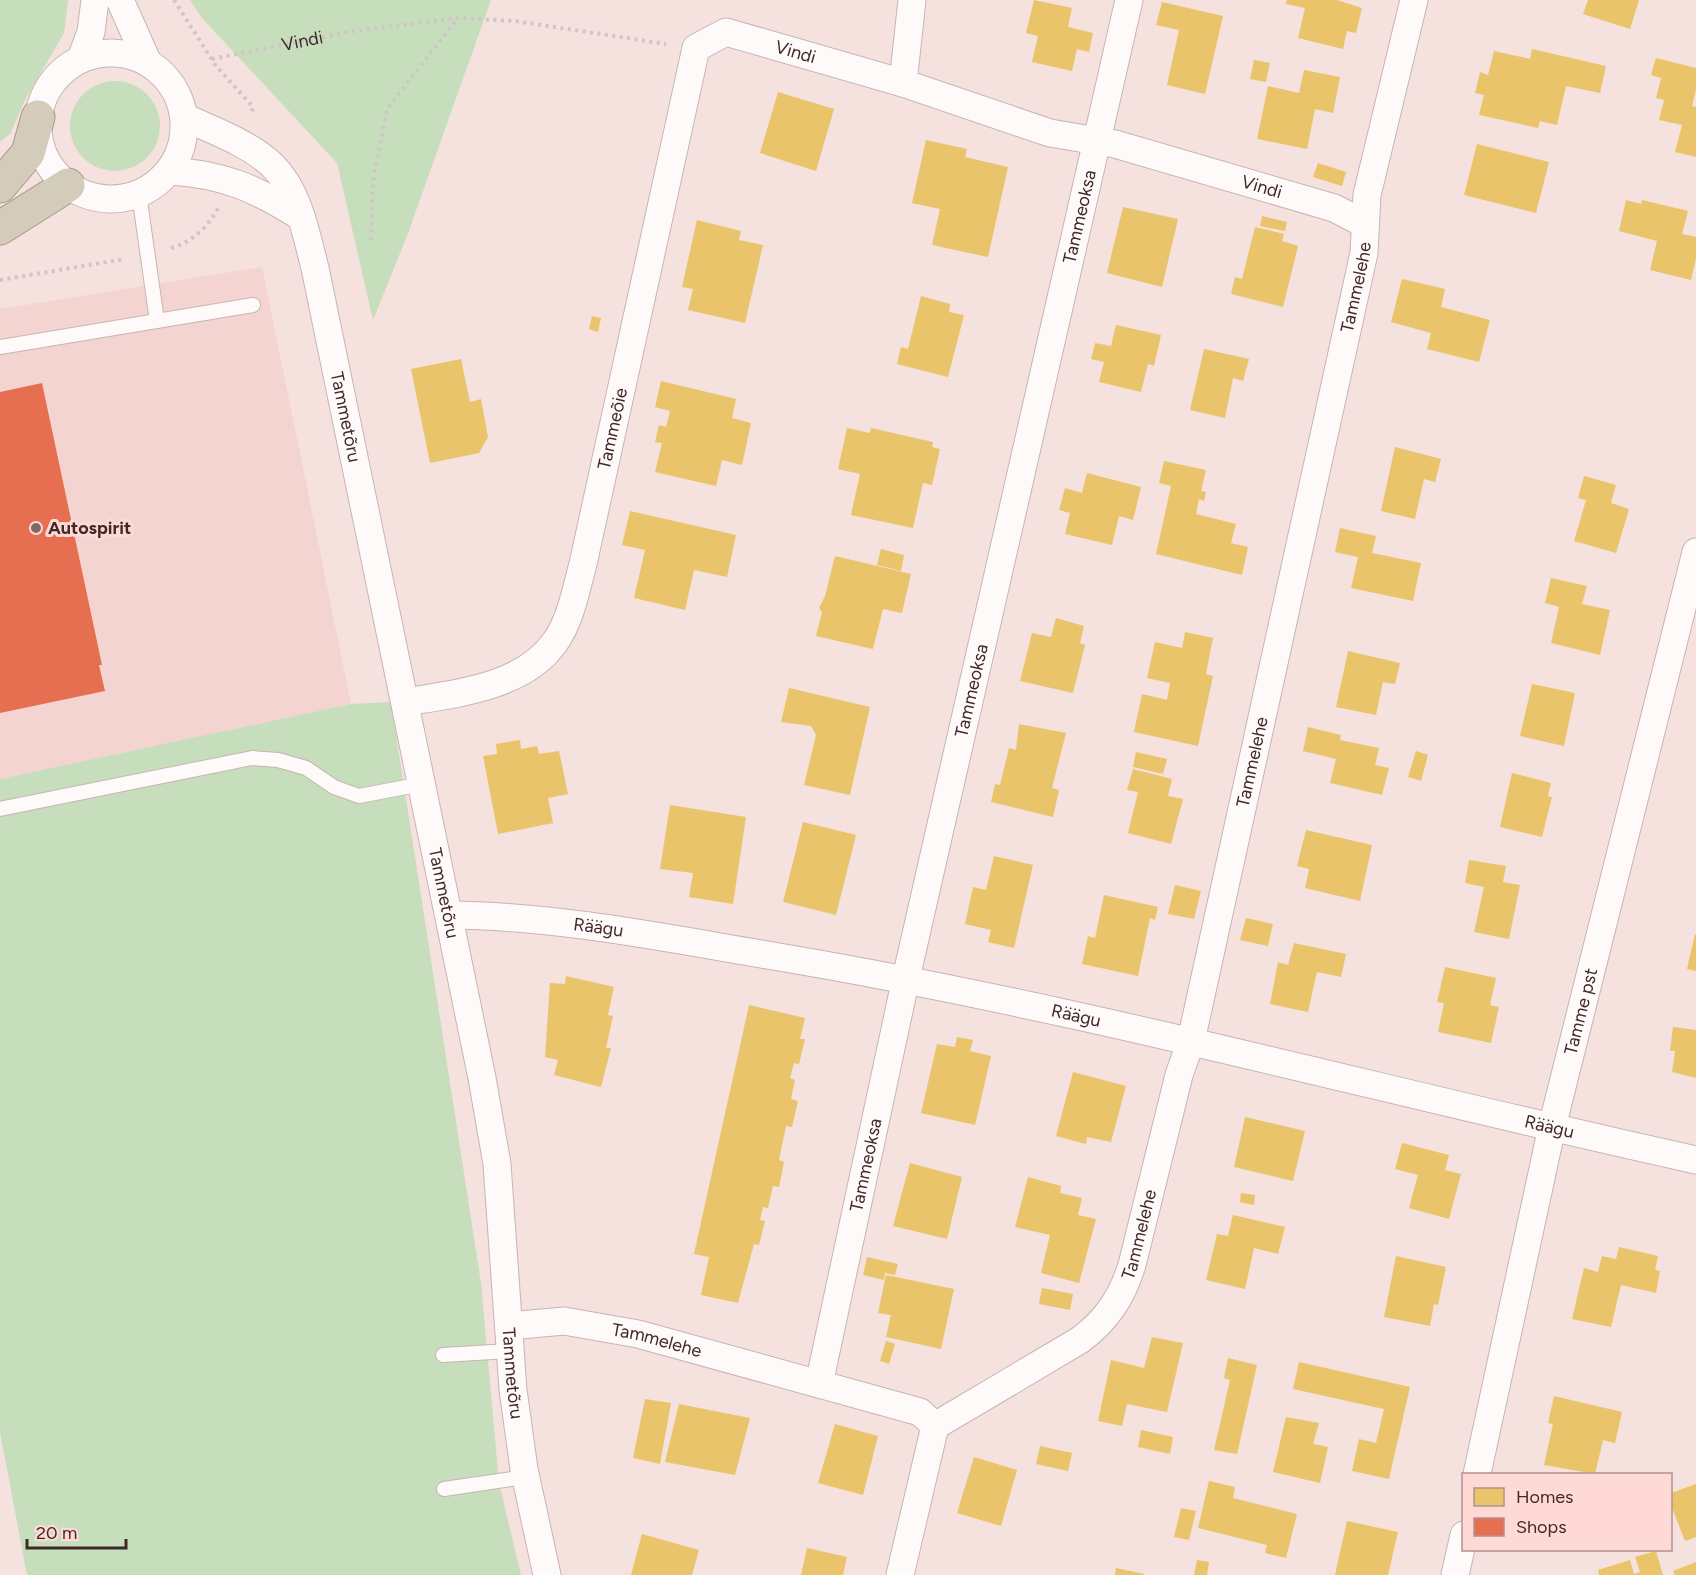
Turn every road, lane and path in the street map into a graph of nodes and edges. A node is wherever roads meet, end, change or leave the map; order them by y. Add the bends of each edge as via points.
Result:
1 (95, 0) edge
2 (120, 0) edge
3 (912, 0) edge
4 (1129, 0) edge
5 (1414, 0) edge
6 (458, 18) junction
7 (696, 48) junction
8 (212, 59) dead end
9 (81, 60) junction
10 (148, 63) junction
11 (903, 83) junction
12 (39, 117) junction
13 (184, 117) junction
14 (1097, 140) junction
15 (169, 171) junction
16 (68, 185) junction
17 (0, 186) edge
18 (139, 194) junction
19 (301, 217) junction
20 (1365, 224) junction
21 (0, 228) edge
22 (371, 240) dead end
23 (253, 305) dead end
24 (157, 321) junction
25 (0, 347) edge
26 (1696, 552) edge
27 (405, 702) junction
28 (422, 784) junction
29 (0, 809) edge
30 (449, 915) junction
31 (906, 978) junction
32 (1191, 1041) junction
33 (1552, 1127) junction
34 (1696, 1160) edge
35 (510, 1338) junction
36 (443, 1355) dead end
37 (819, 1384) junction
38 (935, 1426) junction
39 (1477, 1473) edge
40 (525, 1476) junction
41 (444, 1489) dead end
42 (1462, 1544) edge
43 (547, 1575) edge
44 (900, 1575) edge
45 (1455, 1575) edge

1 - 9 street via 91,33
2 - 10 street
3 - 11 street
4 - 14 street, Tammeoksa
5 - 20 street, Tammelehe via 1367,195
6 - 7 path, Vindi via 515,21
6 - 8 path, Vindi via 353,31
6 - 22 path via 387,109 374,181
7 - 11 street, Vindi via 726,32
7 - 27 street, Tammeõie via 586,552 565,623 555,642 513,675 479,689
9 - 10 street via 105,54 127,55
9 - 12 street via 61,73 46,93
10 - 13 street via 165,77 178,96
11 - 14 street, Vindi via 1050,133
12 - 16 street via 44,155
12 - 17 highway via 28,153
13 - 15 street via 184,139
13 - 19 street, Tammetõru via 244,145 273,167
14 - 20 street, Vindi via 1334,208
14 - 31 street, Tammeoksa
15 - 18 street via 160,182
15 - 19 street via 232,180 259,191
16 - 18 street via 98,198 114,200
16 - 21 highway
18 - 24 lane
19 - 27 street, Tammetõru
20 - 32 street, Tammelehe via 1364,253
23 - 24 lane
24 - 25 lane
26 - 33 street, Tamme pst
27 - 28 street, Tammetõru
28 - 29 lane via 359,796 334,787 306,768 252,758
28 - 30 street, Tammetõru
30 - 31 street, Räägu via 560,921
30 - 35 street, Tammetõru via 497,1164
31 - 32 street, Räägu
31 - 37 street, Tammeoksa
32 - 33 street, Räägu
32 - 38 street, Tammelehe via 1132,1264 1113,1309 1080,1340
33 - 34 street, Räägu
33 - 39 street, Tamme pst
35 - 36 lane
35 - 37 street, Tammelehe via 564,1321 638,1334
35 - 40 street, Tammetõru
37 - 38 street, Tammelehe via 920,1412
38 - 44 street
40 - 41 lane
40 - 43 street, Tammetõru
42 - 45 street

